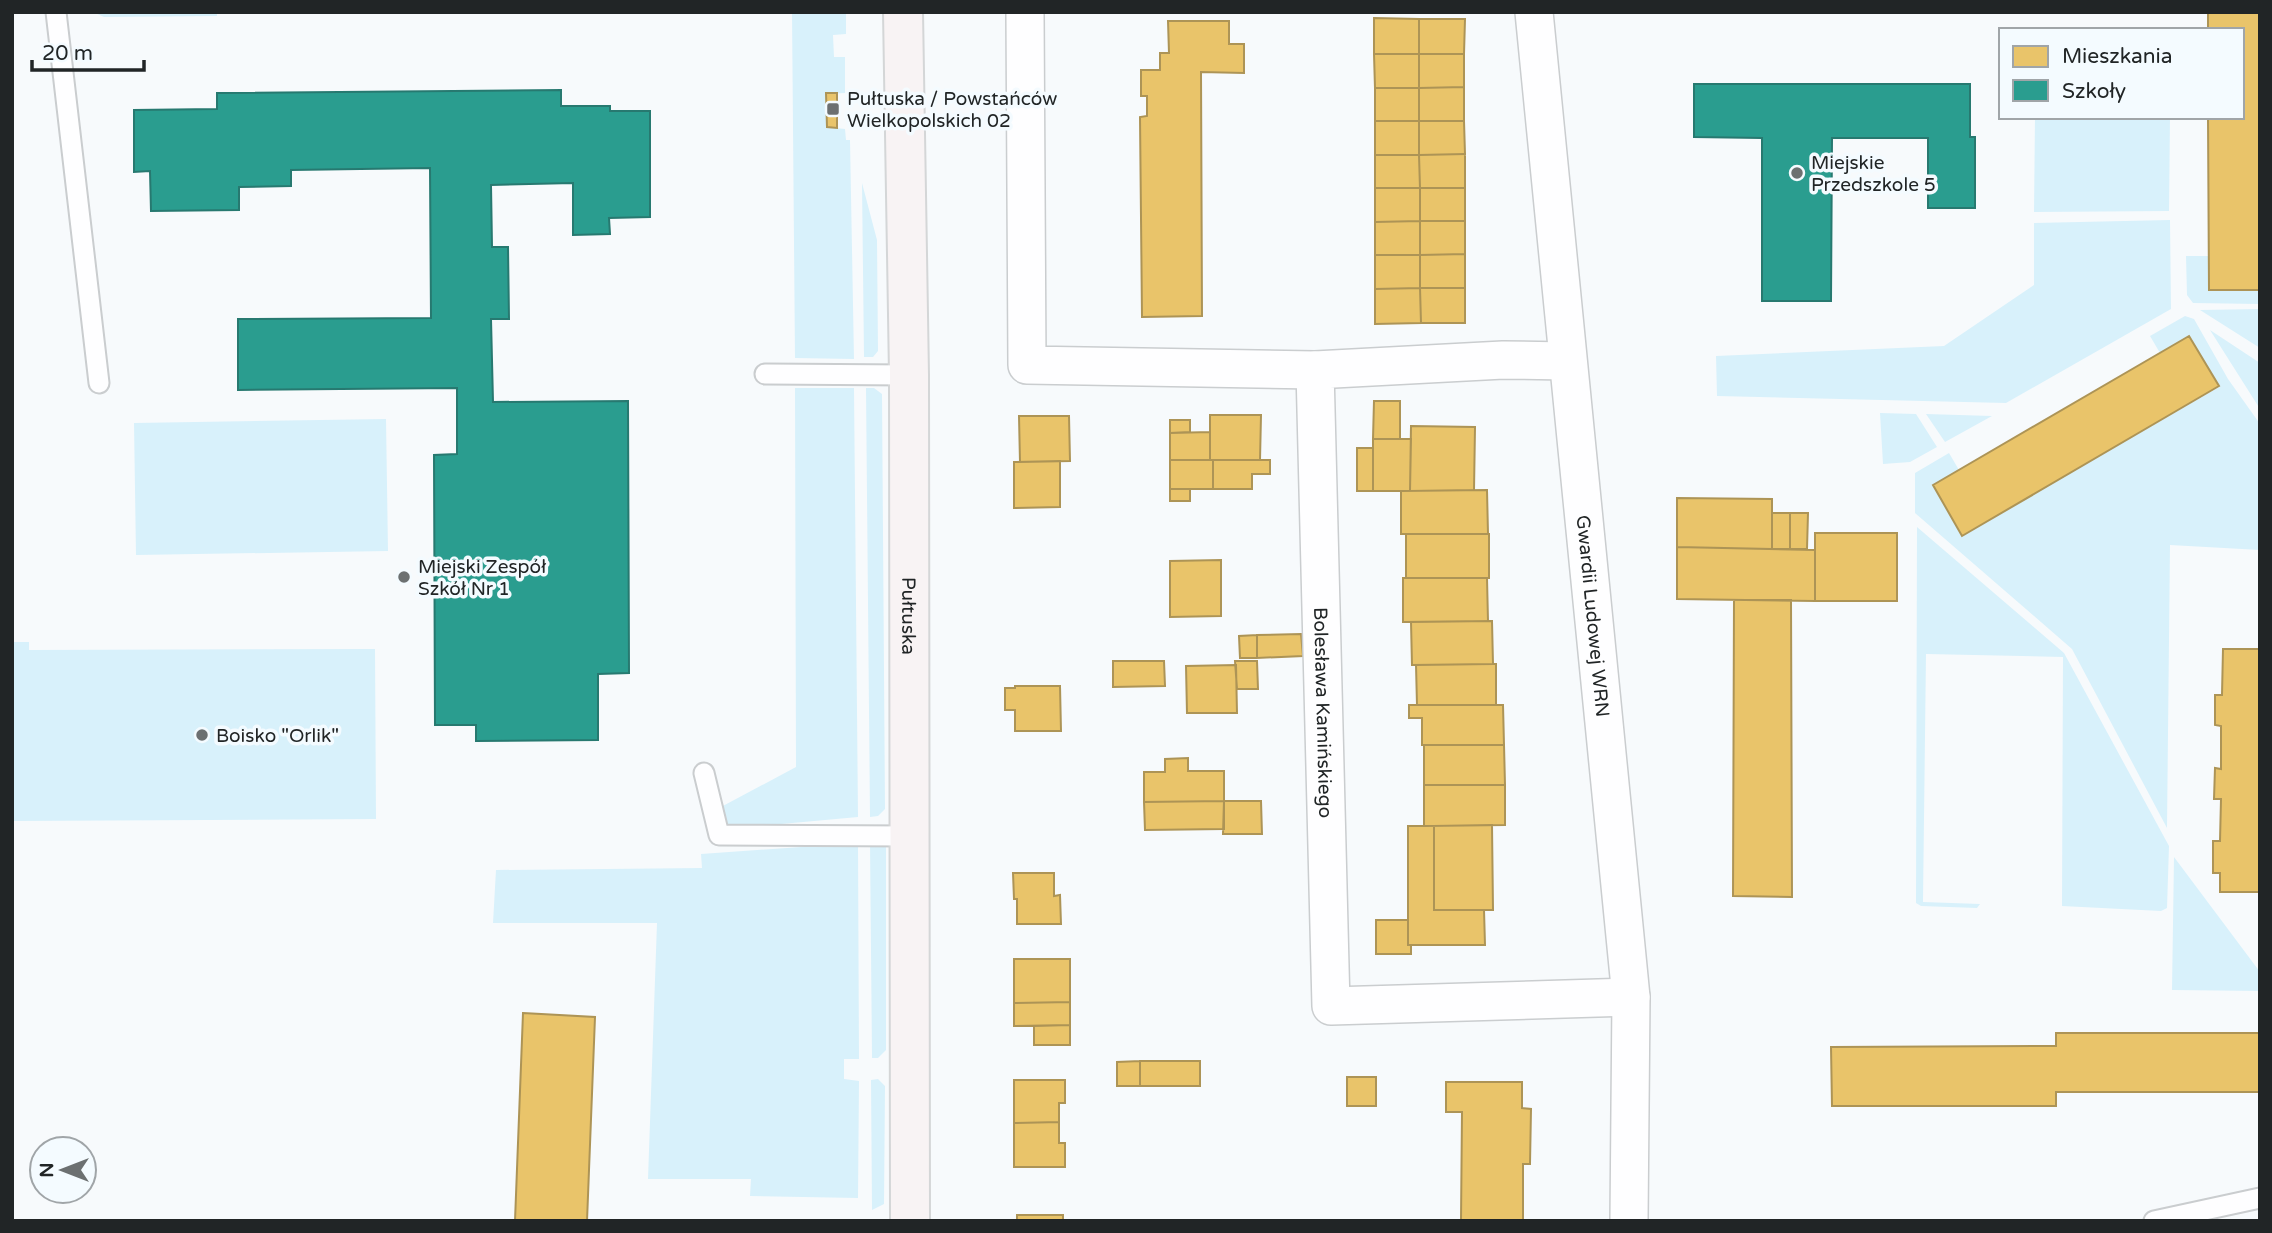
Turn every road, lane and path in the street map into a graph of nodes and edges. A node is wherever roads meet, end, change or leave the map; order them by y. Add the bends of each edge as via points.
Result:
1 (57, 12) edge
2 (903, 12) edge
3 (1025, 12) edge
4 (1534, 12) edge
5 (1567, 361) junction
6 (1315, 370) junction
7 (765, 374) dead end
8 (909, 375) junction
9 (99, 383) dead end
10 (704, 773) dead end
11 (909, 836) junction
12 (1631, 997) junction
13 (2260, 1198) edge
14 (910, 1221) edge
15 (1629, 1221) edge
16 (2154, 1221) edge

1 - 9 lane
2 - 8 main road, Pułtuska
3 - 6 street via 1027,365
4 - 5 street, Gwardii Ludowej WRN
5 - 6 street
5 - 12 street, Gwardii Ludowej WRN
6 - 12 street, Bolesława Kamińskiego via 1331,1006
7 - 8 lane
8 - 11 main road, Pułtuska
10 - 11 lane via 719,835
11 - 14 main road, Pułtuska
12 - 15 street, Gwardii Ludowej WRN
13 - 16 lane

